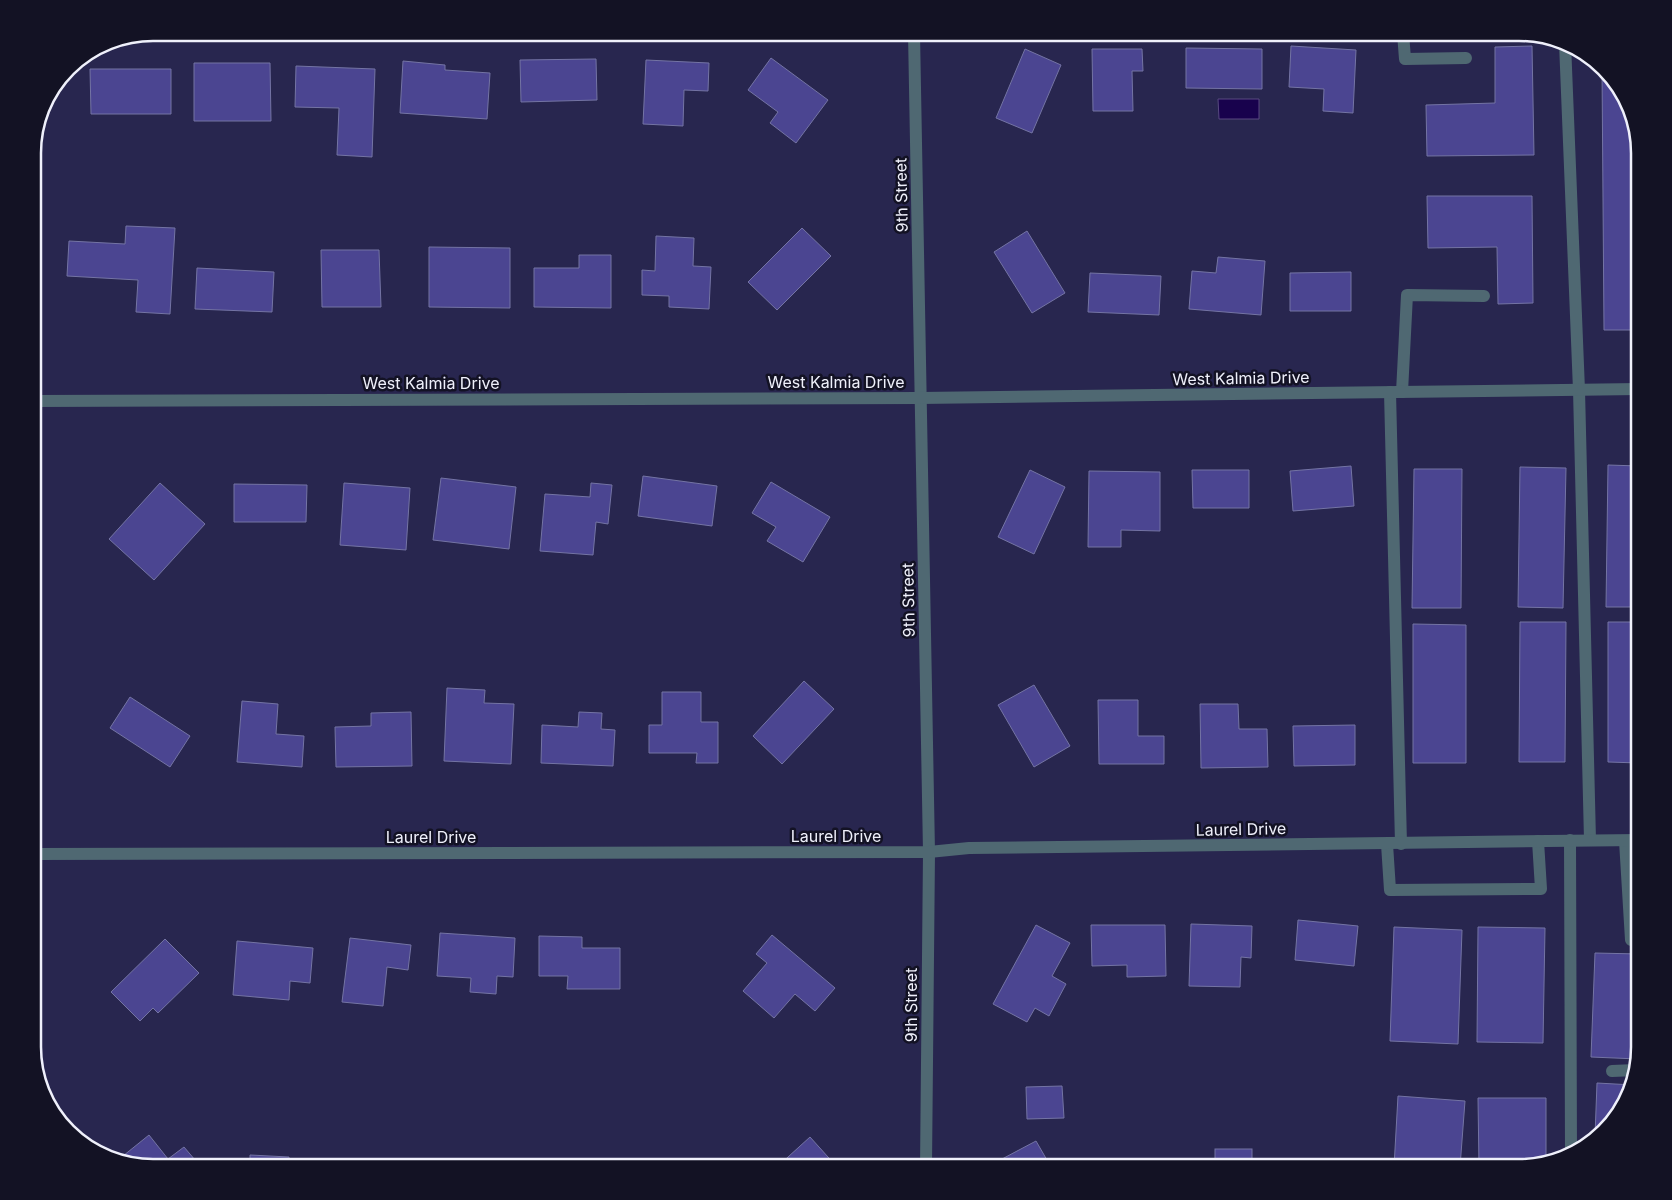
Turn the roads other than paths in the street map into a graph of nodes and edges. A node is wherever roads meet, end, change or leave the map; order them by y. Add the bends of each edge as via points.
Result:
1 (914, 41) edge
2 (1404, 41) edge
3 (1565, 52) edge
4 (1466, 58) dead end
5 (1484, 296) dead end
6 (1631, 389) edge
7 (1579, 390) junction
8 (1396, 392) junction
9 (920, 398) junction
10 (41, 401) edge
11 (1570, 840) junction
12 (1590, 840) junction
13 (1538, 841) junction
14 (1625, 841) junction
15 (1631, 841) edge
16 (1387, 844) junction
17 (1401, 844) junction
18 (929, 852) junction
19 (41, 854) edge
20 (1631, 940) edge
21 (1629, 1070) edge
22 (1612, 1071) dead end
23 (1572, 1145) edge
24 (926, 1159) edge

1 - 9 street, 9th Street
2 - 4 street via 1405,59
3 - 7 street
5 - 8 street via 1406,295
6 - 7 street, West Kalmia Drive
7 - 8 street, West Kalmia Drive
7 - 12 street
8 - 9 street, West Kalmia Drive
8 - 17 street
9 - 10 street, West Kalmia Drive
9 - 18 street, 9th Street
11 - 12 street, Laurel Drive
11 - 13 street, Laurel Drive
11 - 23 street
12 - 14 street, Laurel Drive
13 - 16 street via 1540,889 1390,890
13 - 17 street, Laurel Drive
14 - 15 street, Laurel Drive
14 - 20 street
16 - 17 street, Laurel Drive
16 - 18 street, Laurel Drive via 969,848
18 - 19 street, Laurel Drive
18 - 24 street, 9th Street
21 - 22 street

